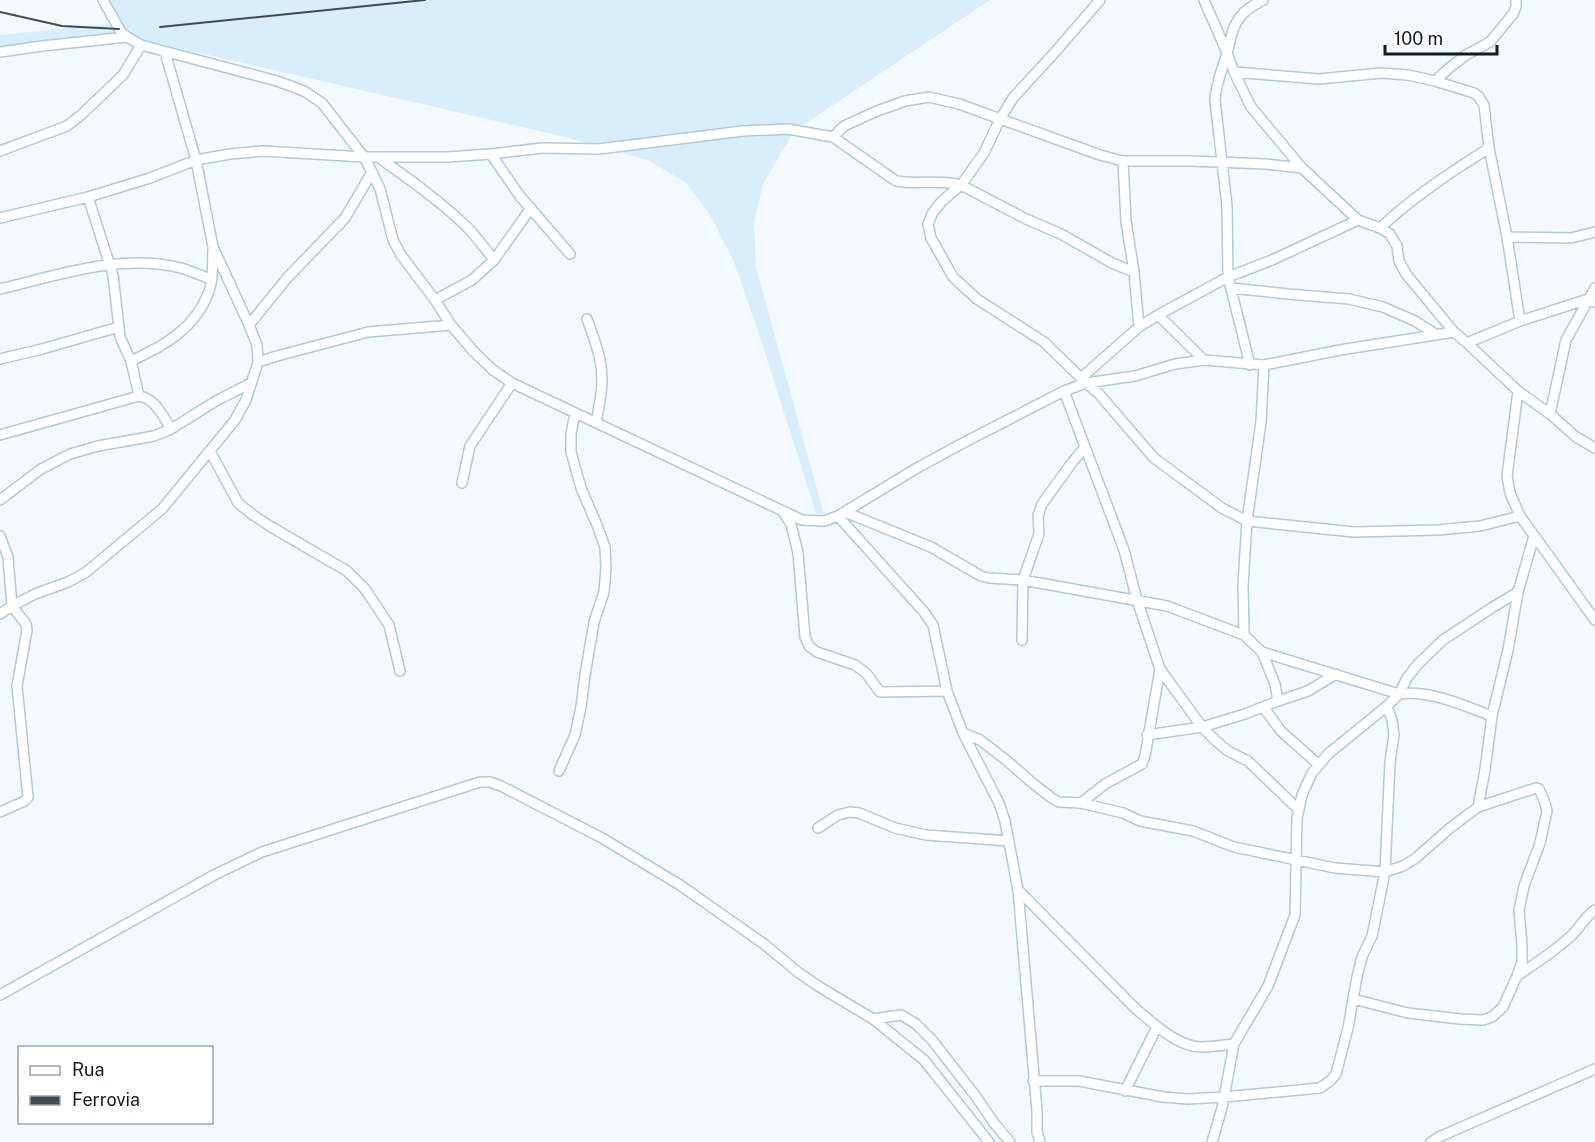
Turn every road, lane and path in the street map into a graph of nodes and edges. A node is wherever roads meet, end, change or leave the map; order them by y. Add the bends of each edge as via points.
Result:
1 (103, 0) edge
2 (1100, 0) edge
3 (1204, 0) edge
4 (1263, 0) edge
5 (1516, 0) edge
6 (127, 37) junction
7 (141, 45) junction
8 (0, 52) edge
9 (165, 52) junction
10 (1227, 53) junction
11 (1234, 72) junction
12 (1435, 81) junction
13 (1000, 119) junction
14 (833, 137) junction
15 (1489, 148) junction
16 (3, 151) edge
17 (491, 154) junction
18 (364, 157) junction
19 (378, 157) junction
20 (0, 160) edge
21 (196, 160) junction
22 (1123, 161) junction
23 (1223, 163) junction
24 (1302, 168) junction
25 (372, 171) junction
26 (961, 185) junction
27 (88, 197) junction
28 (531, 208) junction
29 (0, 218) edge
30 (1358, 220) junction
31 (1380, 228) junction
32 (1595, 232) edge
33 (1507, 237) junction
34 (213, 247) junction
35 (570, 254) dead end
36 (494, 260) junction
37 (110, 263) junction
38 (1134, 272) junction
39 (1228, 277) junction
40 (212, 279) junction
41 (1231, 288) junction
42 (1595, 288) edge
43 (0, 289) edge
44 (435, 300) junction
45 (1592, 301) edge
46 (1158, 315) junction
47 (586, 319) dead end
48 (1520, 321) junction
49 (249, 325) junction
50 (451, 325) junction
51 (119, 327) junction
52 (1139, 327) junction
53 (1454, 332) junction
54 (1437, 335) junction
55 (1467, 343) junction
56 (0, 359) edge
57 (1204, 360) junction
58 (132, 361) junction
59 (258, 363) junction
60 (1250, 365) junction
61 (1264, 365) junction
62 (1084, 380) junction
63 (251, 383) junction
64 (512, 383) junction
65 (1064, 391) junction
66 (1518, 391) junction
67 (139, 396) junction
68 (575, 413) junction
69 (1550, 414) junction
70 (596, 422) junction
71 (171, 429) junction
72 (0, 435) edge
73 (1085, 447) junction
74 (1595, 448) edge
75 (210, 452) junction
76 (462, 483) dead end
77 (0, 500) edge
78 (783, 512) junction
79 (841, 514) junction
80 (1520, 516) junction
81 (1247, 521) junction
82 (0, 536) edge
83 (1534, 536) junction
84 (1023, 580) junction
85 (0, 592) edge
86 (1518, 592) junction
87 (10, 595) junction
88 (1137, 600) junction
89 (12, 606) junction
90 (0, 614) edge
91 (1595, 620) edge
92 (1244, 635) junction
93 (1022, 640) dead end
94 (1262, 652) junction
95 (1160, 669) junction
96 (400, 671) dead end
97 (1336, 674) junction
98 (947, 691) junction
99 (1399, 694) junction
100 (1278, 701) junction
101 (1387, 706) junction
102 (1264, 708) junction
103 (1492, 716) junction
104 (1202, 727) junction
105 (963, 733) junction
106 (1148, 735) junction
107 (1319, 765) junction
108 (559, 771) dead end
109 (1081, 803) junction
110 (1478, 807) junction
111 (1299, 810) junction
112 (0, 812) edge
113 (818, 828) dead end
114 (1009, 841) junction
115 (1296, 860) junction
116 (1385, 872) junction
117 (1018, 890) junction
118 (1595, 910) edge
119 (1517, 976) junction
120 (0, 995) edge
121 (1353, 999) junction
122 (873, 1019) junction
123 (1157, 1027) junction
124 (1234, 1044) junction
125 (1595, 1069) edge
126 (1034, 1081) junction
127 (1125, 1090) junction
128 (1224, 1097) junction
129 (989, 1142) edge
130 (1010, 1142) edge
131 (1040, 1142) edge
132 (1212, 1142) edge
133 (1431, 1142) edge

1 - 6 street
2 - 13 street via 1013,98
3 - 10 street
4 - 10 street via 1238,18
5 - 12 street via 1513,14 1490,42
6 - 7 street
6 - 8 street
7 - 9 street
7 - 16 street via 123,75 67,126
9 - 18 street via 304,91 322,103
9 - 21 street
10 - 11 street
10 - 23 street via 1215,100
11 - 12 street via 1319,80 1408,75
11 - 24 street via 1251,107
12 - 15 street via 1479,97 1484,105
13 - 14 street via 929,98 877,111 844,126
13 - 22 street
13 - 26 street via 984,153
14 - 17 street via 788,129 743,130 599,149 542,148
14 - 26 street via 896,181
15 - 31 street via 1396,212
15 - 33 street
16 - 20 street
17 - 19 street
17 - 28 street
18 - 19 street
18 - 21 street via 263,151
18 - 25 street
19 - 36 street via 446,208
21 - 27 street
21 - 34 street
22 - 23 street
22 - 38 street
23 - 24 street
23 - 39 street
24 - 30 street
25 - 44 street via 393,240
25 - 49 street via 345,218 288,277
26 - 38 street
26 - 62 street via 942,201 928,224 931,238 953,277 976,299 1044,342
27 - 29 street
27 - 37 street
28 - 35 street
28 - 36 street
30 - 31 street
30 - 39 street
31 - 53 street via 1390,234 1397,246 1406,274
32 - 33 street via 1571,238
33 - 48 street
34 - 40 street
34 - 49 street
36 - 44 street via 472,280
37 - 40 street via 181,268
37 - 43 street
37 - 51 street
38 - 52 street
39 - 41 street
39 - 46 street
40 - 58 street via 210,291 182,332
41 - 54 street via 1372,304 1401,314
41 - 60 street
42 - 45 street
44 - 50 street
45 - 48 street
45 - 69 street via 1566,340
46 - 52 street
46 - 57 street
47 - 70 street via 602,370
48 - 55 street
49 - 59 street via 257,345
50 - 59 street via 368,332
50 - 64 street via 474,352
51 - 56 street
51 - 58 street
52 - 62 street
53 - 54 street
53 - 55 street
54 - 61 street
55 - 66 street
57 - 60 street
57 - 62 street via 1136,376
58 - 67 street
59 - 63 street
60 - 61 street
61 - 81 street via 1261,422
62 - 65 street
62 - 81 street via 1154,458 1222,508
63 - 71 street
63 - 75 street via 235,420
64 - 68 street
64 - 76 street via 470,446
65 - 73 street
65 - 79 street via 916,468
66 - 69 street
66 - 80 street via 1507,476
67 - 71 street via 149,399
67 - 72 street
68 - 70 street
68 - 108 street via 571,452 605,547 606,567 575,735
69 - 74 street
70 - 78 street
71 - 77 street via 70,454
73 - 84 street via 1042,504 1039,534
73 - 88 street via 1124,550
75 - 89 street via 162,509 85,573
75 - 96 street via 238,503 347,571 365,589 389,625
78 - 79 street via 802,520 824,521
78 - 98 street via 791,524 798,553 809,646 855,665 880,692
79 - 84 street via 931,547 981,576
79 - 98 street via 933,625
80 - 81 street via 1480,526 1354,532
80 - 83 street
81 - 92 street
82 - 87 street via 8,557
83 - 86 street
83 - 91 street
84 - 88 street
84 - 93 street
85 - 87 street
86 - 99 street via 1443,640 1418,664
86 - 103 street
87 - 89 street
88 - 92 street via 1167,606
88 - 95 street
89 - 90 street
89 - 112 street via 27,630 17,686 28,796 26,801
92 - 94 street
94 - 97 street
94 - 100 street
95 - 104 street
95 - 106 street
97 - 99 street
97 - 100 street via 1308,691
98 - 105 street
99 - 101 street
99 - 103 street via 1426,694
100 - 102 street
101 - 107 street
101 - 116 street via 1394,735
102 - 104 street
102 - 107 street via 1281,730
103 - 110 street
104 - 106 street
104 - 111 street via 1228,751 1248,761
105 - 109 street via 980,740 1053,799
105 - 114 street via 999,803
106 - 109 street via 1142,764 1105,784
107 - 111 street via 1311,773
109 - 115 street via 1140,821 1193,831 1234,847
110 - 116 street via 1416,858
110 - 119 street via 1536,788 1541,791 1547,811 1519,910 1522,962
111 - 115 street
113 - 114 street via 850,812 926,835
114 - 117 street
115 - 116 street
115 - 124 street via 1295,915 1268,986
116 - 121 street via 1372,936 1362,957
117 - 123 street
117 - 126 street
118 - 119 street via 1575,933
119 - 121 street via 1503,1007 1483,1020 1408,1013
120 - 122 street via 262,852 490,782 602,838 680,885 818,986
121 - 128 street via 1340,1060 1330,1082 1320,1088
122 - 129 street via 924,1060
122 - 130 street via 901,1015 916,1024
123 - 124 street via 1193,1046
123 - 127 street
124 - 128 street
125 - 133 street
126 - 127 street via 1079,1081
126 - 131 street
127 - 128 street via 1188,1099
128 - 132 street

